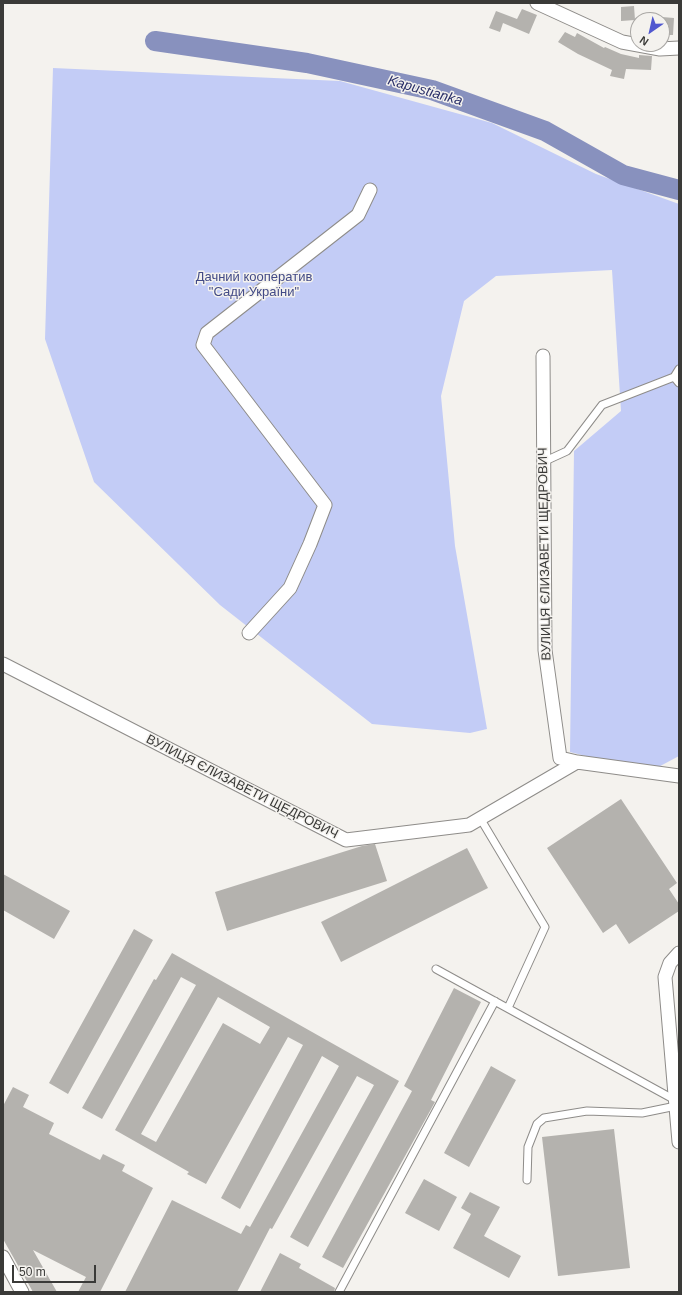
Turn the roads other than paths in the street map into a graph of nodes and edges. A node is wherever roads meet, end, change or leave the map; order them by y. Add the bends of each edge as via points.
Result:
1 (537, 3) edge
2 (679, 48) edge
3 (370, 190) dead end
4 (543, 356) dead end
5 (679, 370) edge
6 (677, 380) edge
7 (544, 462) junction
8 (249, 633) dead end
9 (3, 664) edge
10 (577, 762) junction
11 (679, 776) edge
12 (480, 818) junction
13 (679, 953) edge
14 (436, 969) dead end
15 (495, 1001) junction
16 (508, 1008) junction
17 (676, 1086) edge
18 (675, 1103) junction
19 (679, 1142) edge
20 (527, 1180) dead end
21 (3, 1257) edge
22 (22, 1292) edge
23 (338, 1292) edge

1 - 2 street via 622,42 660,49
3 - 8 street via 358,215 207,333 203,345 325,505 290,588
4 - 7 street, ВУЛИЦЯ ЄЛИЗАВЕТИ ЩЕДРОВИЧ
5 - 6 lane
6 - 7 lane via 602,405 567,451
7 - 10 street, ВУЛИЦЯ ЄЛИЗАВЕТИ ЩЕДРОВИЧ via 545,650 560,758
9 - 12 street, ВУЛИЦЯ ЄЛИЗАВЕТИ ЩЕДРОВИЧ via 346,840 469,825
10 - 11 street, ВУЛИЦЯ ЄЛИЗАВЕТИ ЩЕДРОВИЧ
10 - 12 street, ВУЛИЦЯ ЄЛИЗАВЕТИ ЩЕДРОВИЧ
12 - 16 lane via 545,927
13 - 17 street via 670,964 665,977
14 - 15 lane
15 - 16 lane
15 - 23 lane
16 - 18 lane
17 - 18 street
18 - 19 street
18 - 20 lane via 642,1113 587,1111 544,1118 537,1124 528,1147
21 - 22 street

